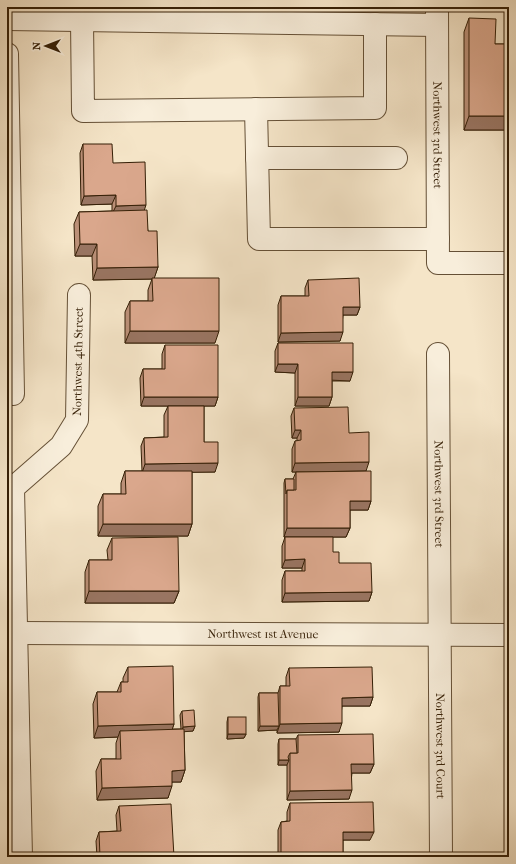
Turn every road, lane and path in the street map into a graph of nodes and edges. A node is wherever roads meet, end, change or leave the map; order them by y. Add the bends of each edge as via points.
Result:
1 (309, 15) edge
2 (399, 16) edge
3 (437, 16) edge
4 (7, 19) edge
5 (82, 20) junction
6 (375, 24) junction
7 (7, 54) edge
8 (256, 109) junction
9 (257, 158) junction
10 (396, 158) dead end
11 (8, 203) edge
12 (438, 239) junction
13 (509, 263) edge
14 (78, 295) dead end
15 (438, 354) dead end
16 (13, 394) dead end
17 (10, 487) edge
18 (17, 633) junction
19 (439, 635) junction
20 (509, 635) edge
21 (13, 779) edge
22 (21, 857) edge
23 (441, 857) edge

1 - 5 street
1 - 6 street
2 - 3 street
2 - 6 street
3 - 12 street, Northwest 3rd Street
4 - 5 street
5 - 8 street via 83,111
6 - 8 street via 375,108
7 - 11 street
8 - 9 street
9 - 10 street
9 - 12 street via 259,239
11 - 16 street
12 - 13 street, Northwest 3rd Street via 438,263
14 - 17 street, Northwest 4th Street via 77,420 61,446
15 - 19 street, Northwest 3rd Street
17 - 18 street, Northwest 4th Street
18 - 19 street, Northwest 1st Avenue
18 - 21 street, Northwest 4th Street
19 - 20 street, Northwest 1st Avenue
19 - 23 street, Northwest 3rd Court
21 - 22 street, Northwest 4th Street

